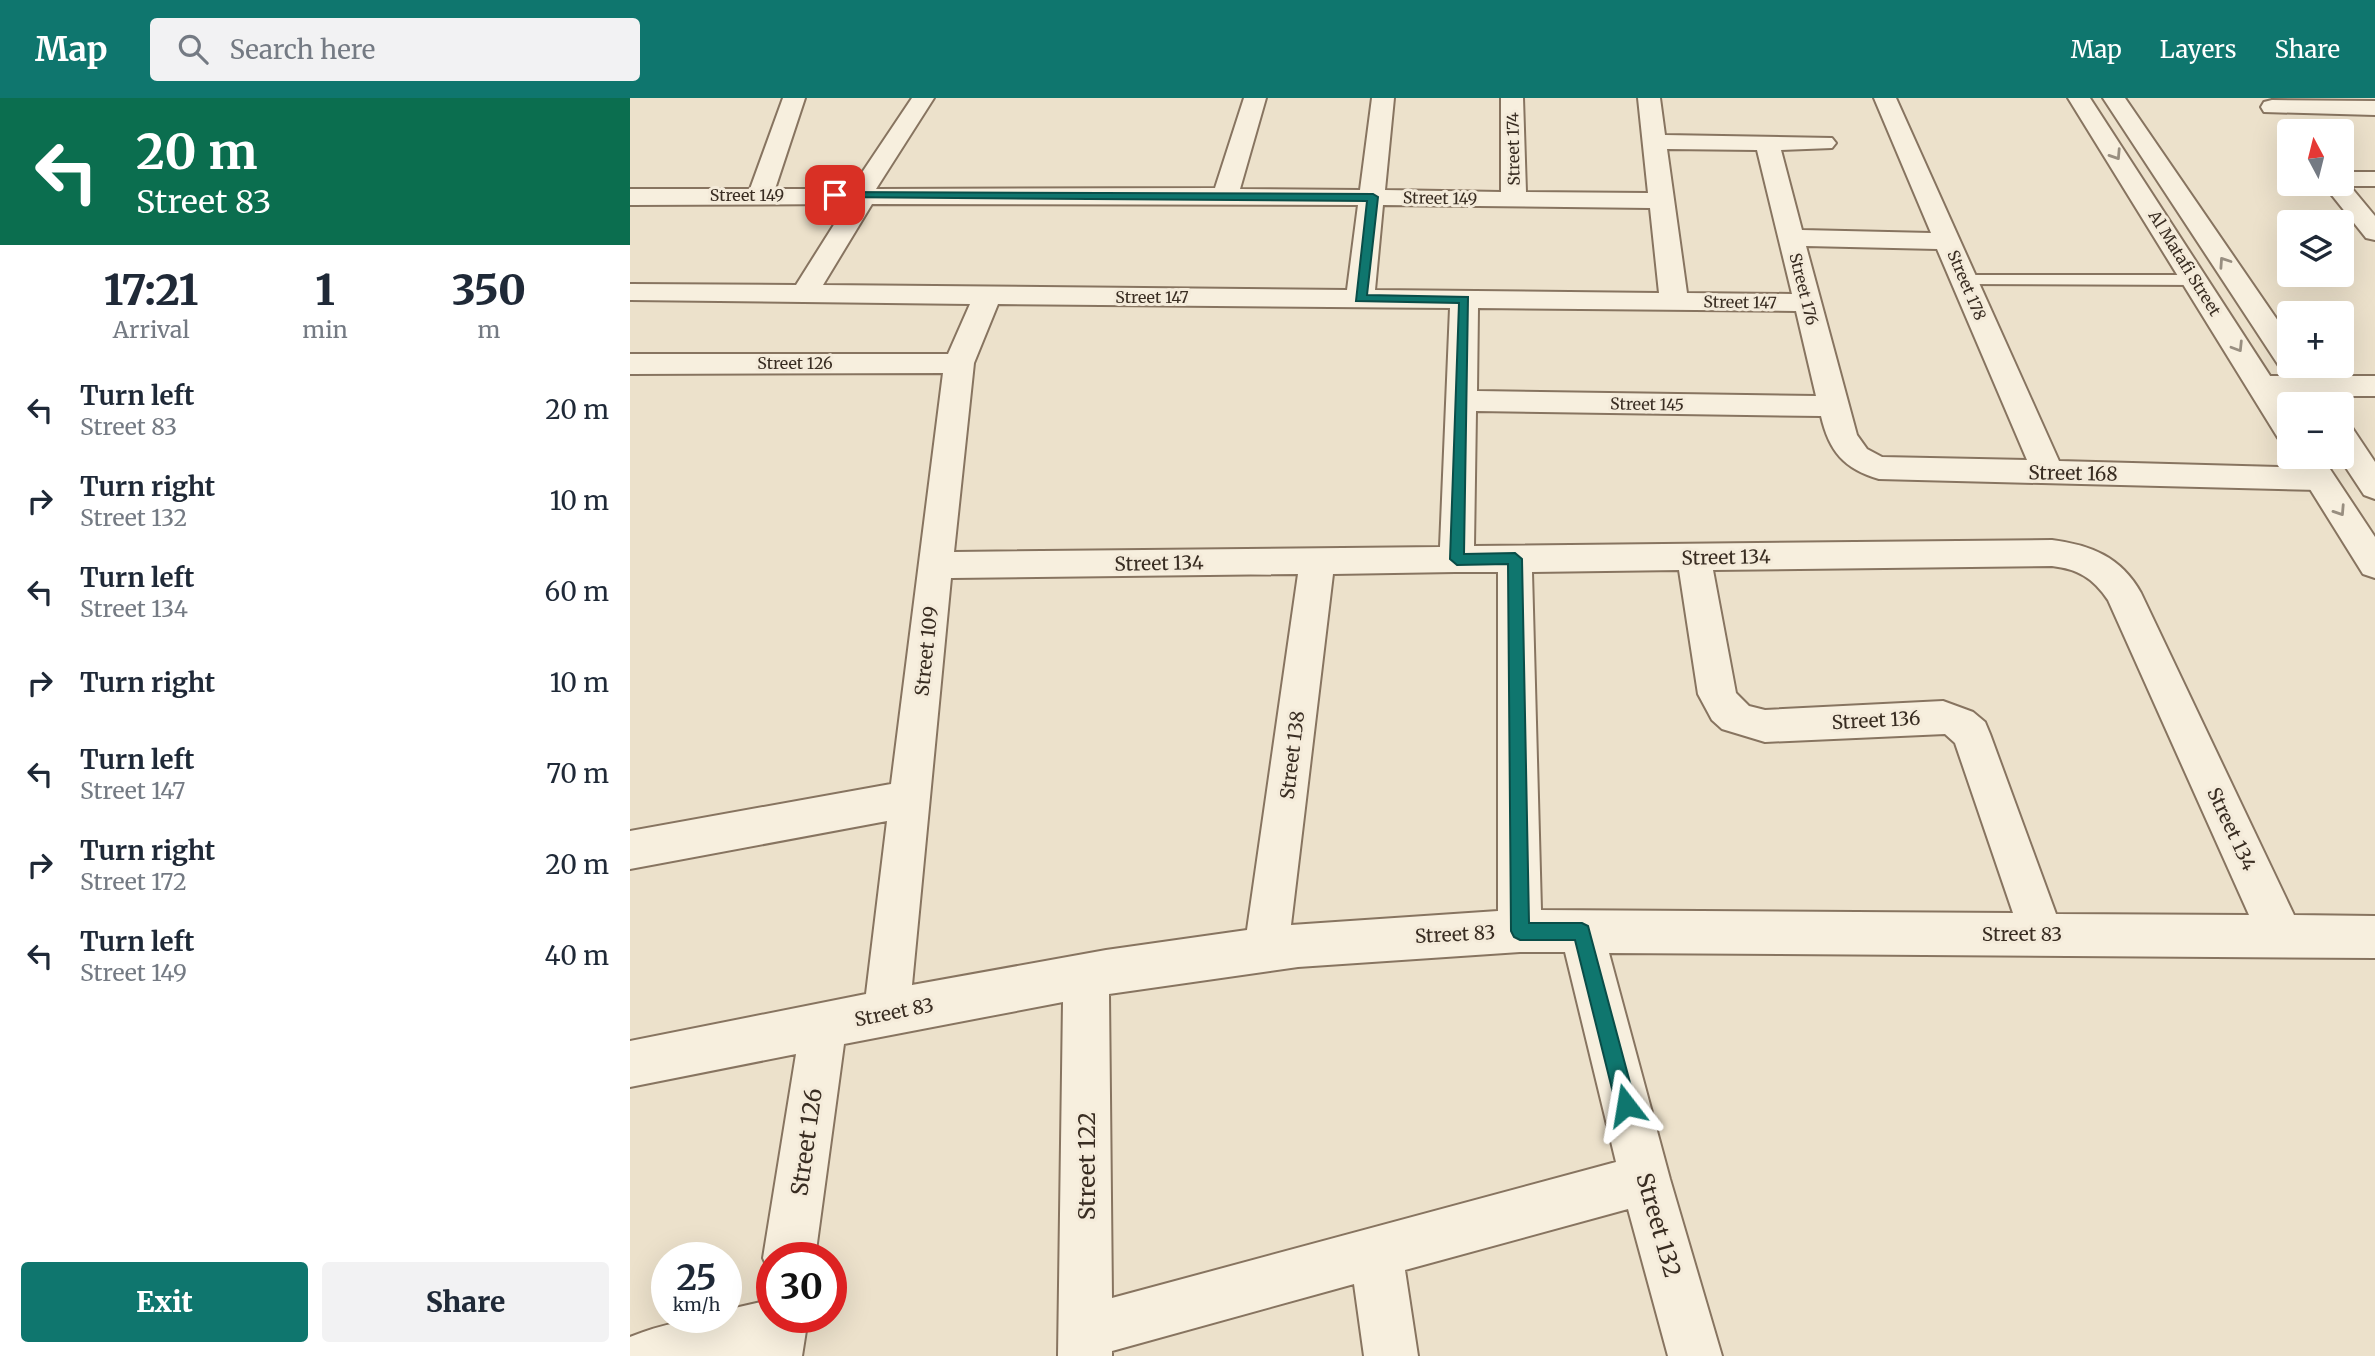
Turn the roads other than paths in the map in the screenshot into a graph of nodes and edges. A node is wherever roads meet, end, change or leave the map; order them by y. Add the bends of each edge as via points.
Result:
1 (794, 98) edge
2 (923, 98) edge
3 (1255, 98) edge
4 (1383, 98) edge
5 (1512, 98) edge
6 (1649, 98) edge
7 (1885, 98) edge
8 (2079, 98) edge
9 (2114, 98) edge
10 (2268, 103) edge
11 (2375, 108) edge
12 (2282, 119) edge
13 (1655, 142) junction
14 (1767, 143) junction
15 (1824, 143) dead end
16 (2375, 179) edge
17 (2354, 184) edge
18 (2354, 191) edge
19 (761, 195) junction
20 (863, 195) junction
21 (1225, 196) junction
22 (2348, 196) edge
23 (630, 197) edge
24 (1373, 197) junction
25 (2375, 198) edge
26 (1514, 199) junction
27 (1661, 201) junction
28 (2375, 232) edge
29 (1790, 238) junction
30 (1948, 241) junction
31 (1965, 280) junction
32 (2196, 280) junction
33 (630, 292) edge
34 (804, 294) junction
35 (988, 295) junction
36 (1360, 298) junction
37 (1464, 299) junction
38 (1674, 301) junction
39 (1807, 303) junction
40 (2277, 341) edge
41 (960, 363) junction
42 (630, 364) edge
43 (2307, 386) edge
44 (2375, 386) edge
45 (2262, 387) junction
46 (1461, 401) junction
47 (2277, 411) edge
48 (1837, 421) junction
49 (2354, 455) edge
50 (2277, 469) edge
51 (2314, 469) edge
52 (2048, 472) junction
53 (2375, 487) edge
54 (1694, 557) junction
55 (1457, 559) junction
56 (1515, 559) junction
57 (1317, 561) junction
58 (935, 565) junction
59 (2375, 565) edge
60 (909, 799) junction
61 (630, 850) edge
62 (1520, 931) junction
63 (1582, 932) junction
64 (2042, 934) junction
65 (2281, 936) junction
66 (2375, 937) edge
67 (1266, 949) junction
68 (1086, 976) junction
69 (886, 1013) junction
70 (822, 1026) junction
71 (630, 1064) edge
72 (1645, 1179) junction
73 (791, 1242) edge
74 (1376, 1253) junction
75 (779, 1333) edge
76 (1085, 1344) edge
77 (649, 1356) edge
78 (1391, 1356) edge
79 (1695, 1356) edge

1 - 19 street
2 - 20 street
3 - 21 street
4 - 24 street
5 - 26 street, Street 174
6 - 13 street
7 - 30 street, Street 178
8 -> 32 street, Al Matafi Street
40 -> 9 street, Al Matafi Street
10 - 11 street
10 - 12 street
13 - 14 street
13 - 27 street
14 - 15 street
14 - 29 street, Street 176
16 - 17 street
18 - 25 street
19 - 20 street, Street 149
19 - 23 street, Street 149
20 - 21 street, Street 149
20 - 34 street
21 - 24 street, Street 149
22 - 28 street
24 - 26 street, Street 149
24 - 36 street
26 - 27 street, Street 149
27 - 38 street
29 - 30 street
29 - 39 street, Street 176
30 - 31 street, Street 178
31 - 32 lane
31 - 52 street, Street 178
32 -> 45 street, Al Matafi Street
33 - 34 street, Street 147
34 - 35 street, Street 147
35 - 36 street, Street 147
35 - 41 street, Street 109
36 - 37 street, Street 147
37 - 38 street, Street 147
37 - 46 street
38 - 39 street, Street 147
39 - 48 street, Street 176
41 - 42 street, Street 126
41 - 58 street, Street 109
43 - 44 street
43 - 45 street
45 - 47 street, Al Matafi Street
46 - 48 street, Street 145
46 - 55 street
48 - 52 street, Street 168 via 1846,449 1879,468
49 - 53 street
50 - 52 street, Street 168
51 -> 59 street
54 - 56 street, Street 134
54 - 64 street, Street 136 via 1717,694 1734,718 1765,726 1943,717 1971,734
54 - 65 street, Street 134 via 2052,553 2081,556 2108,571 2123,593
55 - 56 street, Street 134
55 - 57 street, Street 134
56 - 62 street
57 - 58 street, Street 134
57 - 67 street, Street 138
58 - 60 street, Street 109
60 - 61 street
60 - 69 street, Street 109
62 - 63 street, Street 83
62 - 67 street, Street 83
63 - 64 street, Street 83
63 - 72 street, Street 132
64 - 65 street, Street 83
65 - 66 street, Street 83
67 - 68 street, Street 83
68 - 69 street, Street 83
68 - 76 street, Street 122
69 - 70 street, Street 83
70 - 71 street, Street 83
70 - 73 street, Street 126
72 - 74 street
72 - 79 street, Street 132
74 - 76 street
74 - 78 street
75 - 77 street

